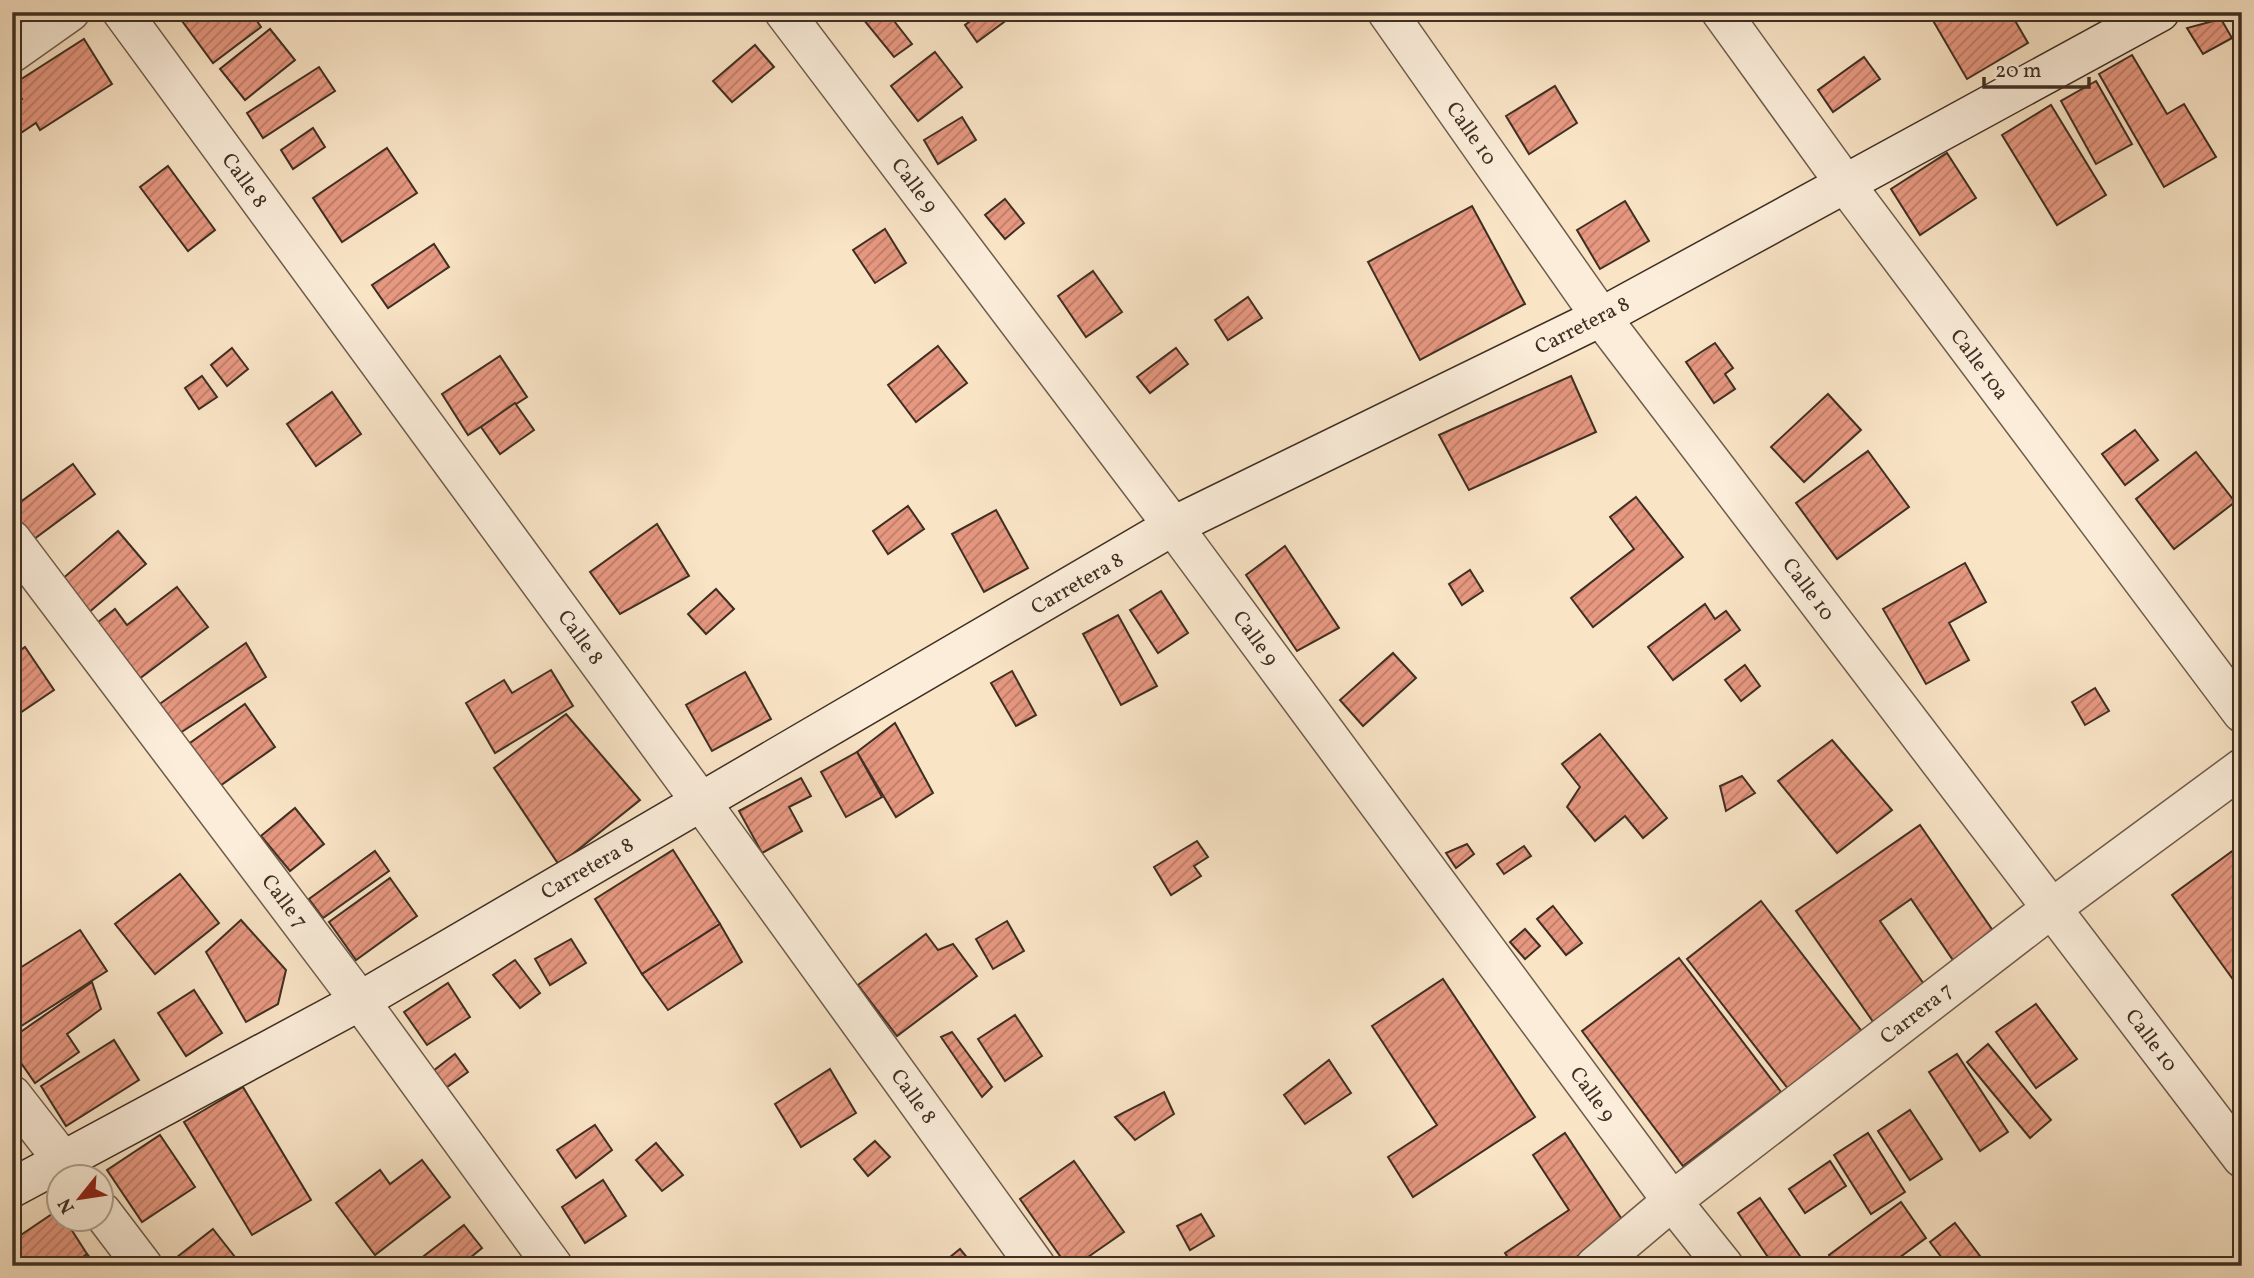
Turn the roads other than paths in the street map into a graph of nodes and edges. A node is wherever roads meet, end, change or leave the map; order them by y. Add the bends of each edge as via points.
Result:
1 (70, 12) edge
2 (122, 12) edge
3 (784, 12) edge
4 (1387, 12) edge
5 (1721, 12) edge
6 (2160, 12) edge
7 (12, 54) edge
8 (1846, 185) junction
9 (1601, 317) junction
10 (1173, 526) junction
11 (12, 540) edge
12 (2242, 713) edge
13 (2242, 768) edge
14 (701, 802) junction
15 (2052, 908) junction
16 (360, 1001) junction
17 (12, 1094) edge
18 (2242, 1158) edge
19 (64, 1162) edge
20 (81, 1162) edge
21 (46, 1177) edge
22 (12, 1188) edge
23 (1672, 1201) junction
24 (116, 1231) edge
25 (142, 1266) edge
26 (553, 1266) edge
27 (1036, 1266) edge
28 (1595, 1266) edge
29 (1724, 1266) edge

1 - 7 street
2 - 14 street, Calle 8
3 - 10 street, Calle 9
4 - 9 street, Calle 10
5 - 8 street, Calle 10a
6 - 8 street, Carretera 8
8 - 9 street, Carretera 8
8 - 12 street, Calle 10a
9 - 10 street, Carretera 8
9 - 15 street, Calle 10
10 - 14 street, Carretera 8
10 - 23 street, Calle 9
11 - 16 street, Calle 7
13 - 15 street, Carrera 7
14 - 16 street, Carretera 8
14 - 27 street, Calle 8
15 - 18 street, Calle 10
15 - 23 street, Carrera 7
16 - 20 street, Carretera 8
16 - 26 street, Calle 7
17 - 19 street
21 - 22 street, Carretera 8
23 - 28 street, Carrera 7
23 - 29 street, Calle 9
24 - 25 street

